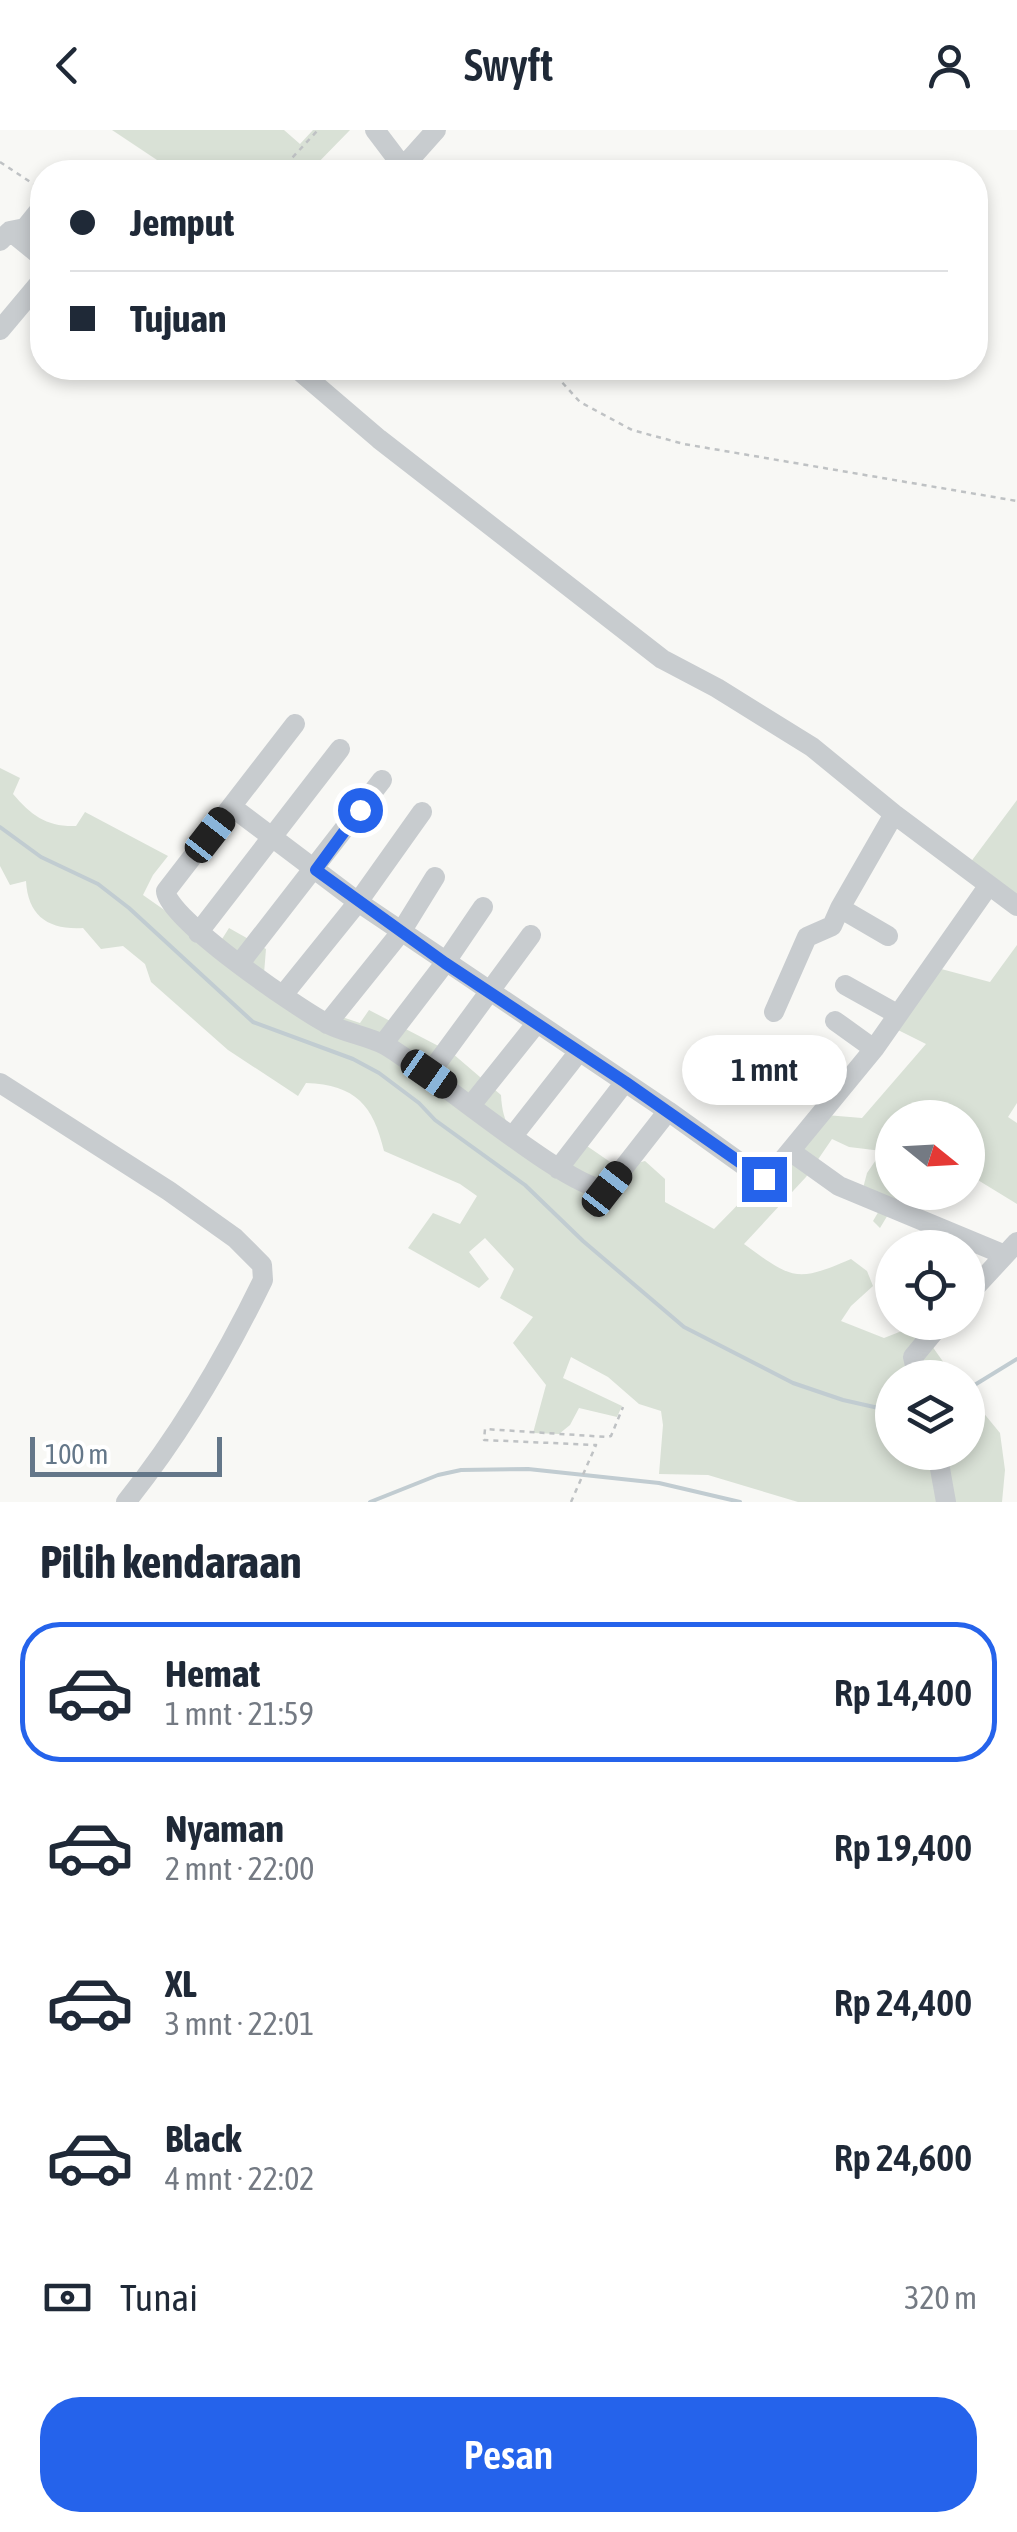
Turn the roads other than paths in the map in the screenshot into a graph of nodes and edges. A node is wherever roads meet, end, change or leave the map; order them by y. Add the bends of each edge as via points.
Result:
1 (375, 130) edge
2 (436, 130) edge
3 (399, 160) edge
4 (410, 160) edge
5 (30, 222) edge
6 (5, 236) edge
7 (30, 250) edge
8 (30, 294) edge
9 (0, 330) edge
10 (310, 380) edge
11 (295, 724) dead end
12 (340, 749) dead end
13 (382, 780) dead end
14 (232, 806) junction
15 (422, 812) dead end
16 (894, 814) junction
17 (274, 838) junction
18 (316, 870) junction
19 (435, 877) dead end
20 (989, 885) junction
21 (358, 902) junction
22 (1017, 906) edge
23 (482, 907) dead end
24 (840, 908) junction
25 (400, 932) junction
26 (198, 934) junction
27 (531, 935) dead end
28 (888, 936) dead end
29 (240, 963) junction
30 (445, 963) junction
31 (844, 984) dead end
32 (490, 993) junction
33 (282, 995) junction
34 (774, 1012) dead end
35 (897, 1014) junction
36 (835, 1021) dead end
37 (327, 1024) junction
38 (536, 1024) junction
39 (383, 1044) junction
40 (874, 1049) junction
41 (578, 1053) junction
42 (429, 1074) junction
43 (625, 1082) junction
44 (0, 1083) edge
45 (472, 1104) junction
46 (668, 1111) junction
47 (512, 1137) junction
48 (790, 1151) junction
49 (558, 1169) junction
50 (1011, 1248) edge
51 (985, 1276) edge
52 (940, 1470) edge
53 (126, 1502) edge
54 (946, 1502) edge

1 - 3 street
2 - 4 street
5 - 6 street
6 - 7 street
8 - 9 street
10 - 16 street via 662,660 812,747
11 - 14 street
12 - 17 street
13 - 18 street
14 - 17 street
14 - 26 street via 165,893
15 - 21 street
16 - 20 street
16 - 24 street
17 - 18 street
17 - 26 street
18 - 21 street
18 - 29 street
19 - 25 street
20 - 22 street
20 - 35 street
21 - 25 street
21 - 33 street
23 - 30 street
24 - 28 street
24 - 34 street via 832,926 807,937
25 - 30 street
25 - 37 street
26 - 29 street
27 - 32 street
29 - 33 street
30 - 32 street
30 - 39 street
31 - 35 street
32 - 38 street
32 - 42 street
33 - 37 street
35 - 40 street
36 - 40 street
37 - 39 street
38 - 41 street
38 - 45 street
39 - 42 street
40 - 48 street
41 - 43 street
41 - 47 street
42 - 45 street
43 - 46 street
43 - 49 street
44 - 53 street via 169,1191 262,1264 262,1280 214,1371 166,1453
45 - 47 street
46 - 48 street via 760,1179
46 - 49 street via 605,1190
47 - 49 street
48 - 50 street via 840,1186
50 - 51 street
52 - 54 street

